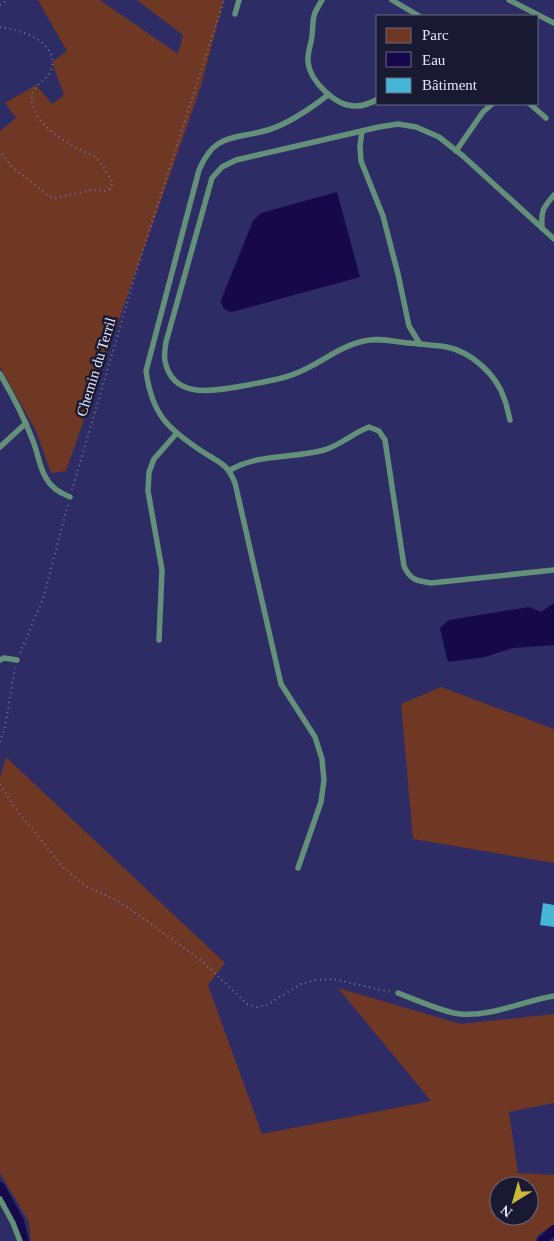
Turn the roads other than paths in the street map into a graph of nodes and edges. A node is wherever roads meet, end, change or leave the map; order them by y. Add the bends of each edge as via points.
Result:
1 (239, 0) edge
2 (322, 0) edge
3 (392, 0) edge
4 (509, 0) edge
5 (234, 14) dead end
6 (417, 15) edge
7 (538, 15) edge
8 (539, 15) edge
9 (554, 23) edge
10 (328, 94) junction
11 (376, 100) edge
12 (491, 105) edge
13 (531, 105) edge
14 (546, 118) dead end
15 (362, 131) junction
16 (456, 150) junction
17 (554, 195) edge
18 (542, 228) junction
19 (554, 239) edge
20 (420, 344) junction
21 (0, 374) edge
22 (510, 420) dead end
23 (26, 423) junction
24 (176, 434) junction
25 (0, 447) edge
26 (230, 470) junction
27 (70, 497) road end
28 (554, 570) edge
29 (159, 640) dead end
30 (0, 660) edge
31 (17, 660) road end
32 (298, 868) dead end
33 (398, 993) road end
34 (554, 996) edge
35 (0, 1199) edge
36 (20, 1241) edge

1 - 5 lane
2 - 10 lane via 314,13 308,64 315,80
3 - 6 lane
4 - 7 lane
8 - 9 lane
10 - 11 lane via 340,103 354,107
10 - 24 lane via 287,122 268,130 225,139 204,158 146,372 149,392 160,416
12 - 16 lane
13 - 14 lane
15 - 16 lane via 398,124 416,127 439,137
15 - 20 lane via 361,161 383,216 409,326
15 - 20 lane via 236,160 222,167 212,178 166,342 165,359 169,373 180,384 196,391 214,391 298,373 343,348 365,340
16 - 18 lane
17 - 18 lane via 541,214
18 - 19 lane
20 - 22 lane via 447,347 465,353 479,363 497,384
21 - 23 lane
23 - 25 lane
23 - 27 lane via 45,477 59,493
24 - 26 lane
24 - 29 lane via 154,458 148,472 148,491 162,570
26 - 28 lane via 255,459 324,450 369,427 379,431 385,440 408,575 431,583
26 - 32 lane via 281,684 315,738 322,759 321,802
30 - 31 lane
33 - 34 lane via 458,1014 497,1010
35 - 36 lane

